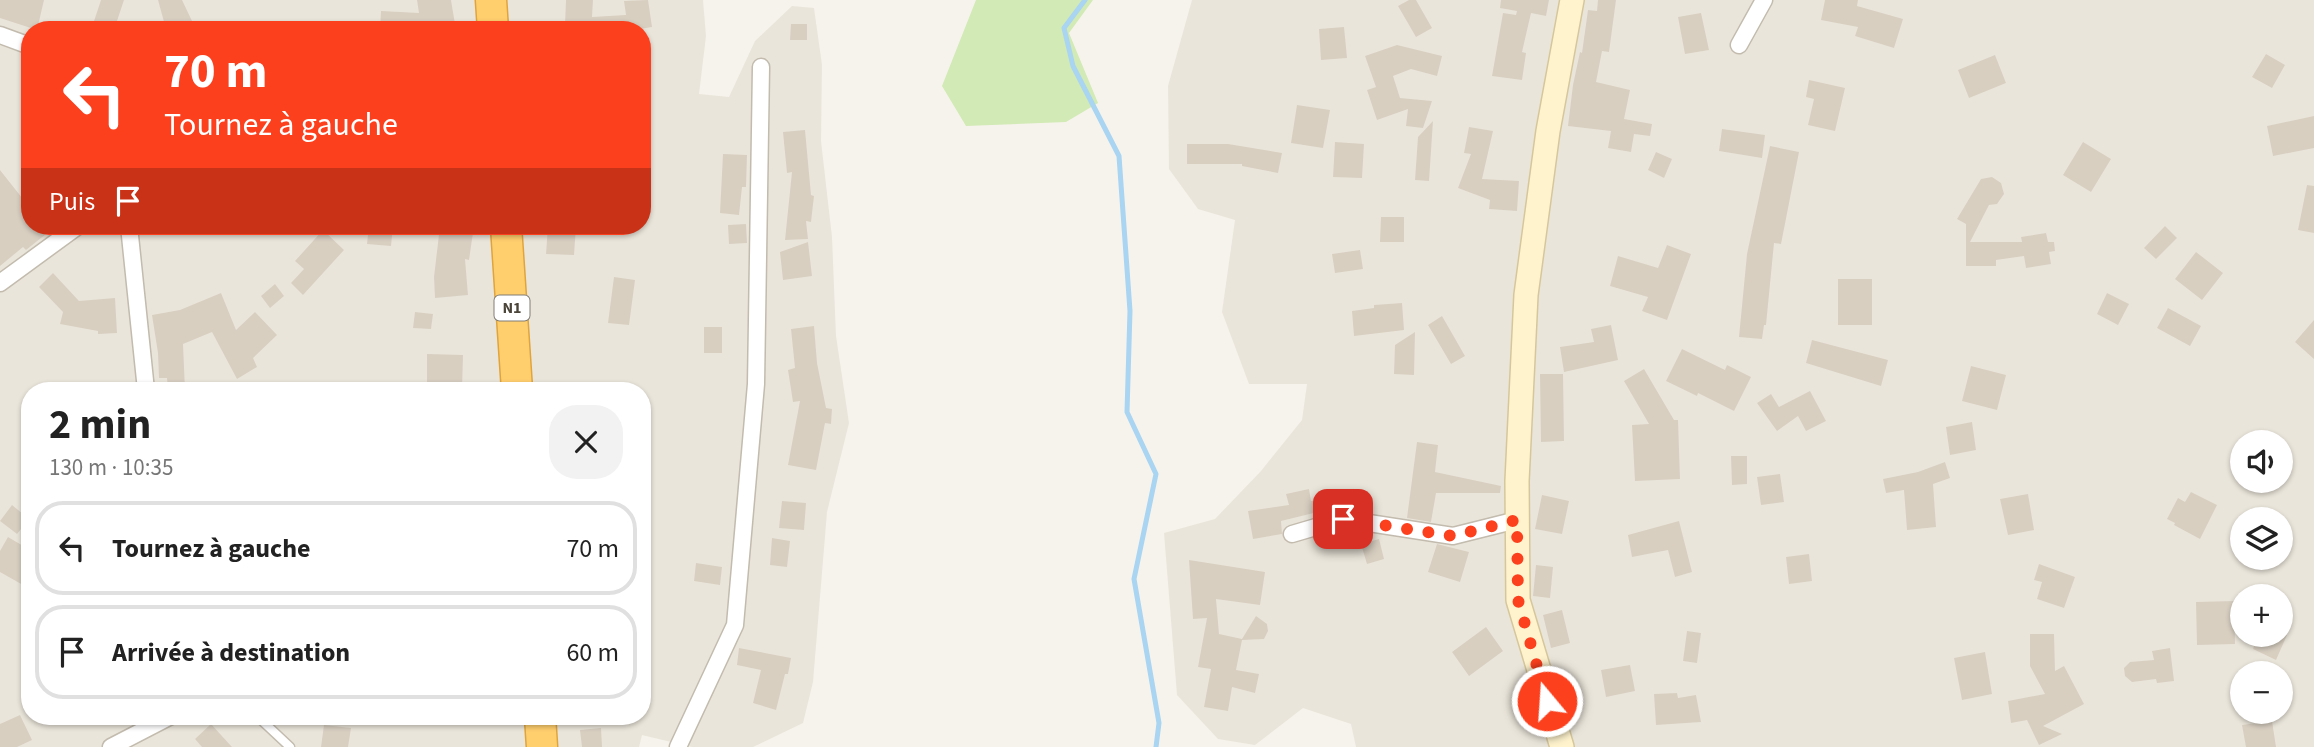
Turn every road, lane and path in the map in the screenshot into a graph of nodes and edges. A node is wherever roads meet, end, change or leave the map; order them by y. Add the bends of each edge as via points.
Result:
1 (491, 0) edge
2 (1572, 0) edge
3 (1764, 0) edge
4 (493, 21) edge
5 (0, 35) edge
6 (21, 43) edge
7 (1739, 45) dead end
8 (761, 67) dead end
9 (66, 235) edge
10 (130, 235) edge
11 (507, 235) edge
12 (0, 283) edge
13 (145, 382) edge
14 (516, 382) edge
15 (1517, 520) junction
16 (1292, 534) dead end
17 (154, 725) edge
18 (267, 725) edge
19 (541, 725) edge
20 (111, 747) edge
21 (290, 747) edge
22 (542, 747) edge
23 (678, 747) edge
24 (1562, 747) edge

1 - 4 highway
2 - 15 street via 1548,131 1526,295
3 - 7 street
5 - 6 street
8 - 23 street via 756,384 735,625
9 - 12 street
10 - 13 street
11 - 14 highway, N1
15 - 16 street via 1453,536 1343,519
15 - 24 street via 1518,600
17 - 20 street
18 - 21 lane
19 - 22 highway

